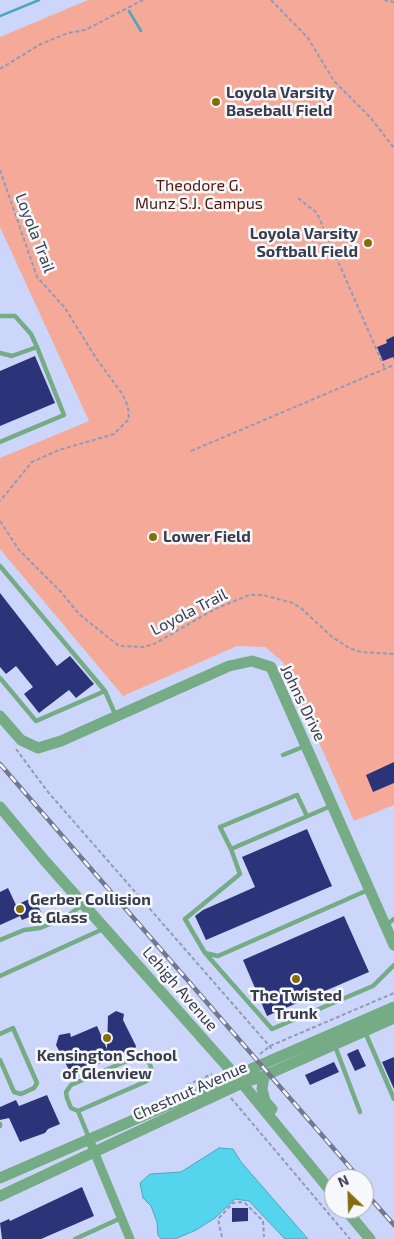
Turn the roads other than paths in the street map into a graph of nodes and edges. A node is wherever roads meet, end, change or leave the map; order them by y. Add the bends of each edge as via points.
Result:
1 (0, 316) edge
2 (37, 347) junction
3 (0, 353) edge
4 (0, 442) edge
5 (0, 566) edge
6 (0, 678) edge
7 (105, 690) junction
8 (0, 716) edge
9 (116, 717) junction
10 (306, 746) junction
11 (282, 755) dead end
12 (332, 806) junction
13 (0, 807) edge
14 (306, 816) junction
15 (230, 849) junction
16 (368, 890) junction
17 (83, 904) junction
18 (390, 922) edge
19 (104, 928) junction
20 (0, 940) edge
21 (394, 945) edge
22 (205, 953) junction
23 (394, 965) edge
24 (0, 976) edge
25 (392, 1016) edge
26 (363, 1026) junction
27 (0, 1034) edge
28 (335, 1044) junction
29 (0, 1060) edge
30 (264, 1076) junction
31 (238, 1079) junction
32 (394, 1099) edge
33 (78, 1112) junction
34 (360, 1112) dead end
35 (89, 1139) junction
36 (94, 1152) junction
37 (324, 1172) edge
38 (0, 1178) edge
39 (324, 1183) edge
40 (1, 1193) edge
41 (121, 1218) junction
42 (353, 1219) edge
43 (359, 1219) edge
44 (367, 1236) edge
45 (75, 1239) edge
46 (130, 1239) edge

1 - 2 lane via 15,316
2 - 3 lane via 12,356
2 - 4 lane via 64,415
5 - 7 lane
6 - 7 lane via 36,721
7 - 9 lane
8 - 9 street, Johns Drive via 21,740 38,748
9 - 10 street, Johns Drive via 230,666 252,661 271,667
10 - 11 lane
10 - 12 street, Johns Drive
12 - 14 lane
12 - 16 street, Johns Drive
13 - 17 street, Lehigh Avenue
14 - 15 lane
14 - 15 lane via 297,795 220,827
15 - 22 lane via 240,874 184,919
16 - 18 street, Johns Drive
16 - 22 lane via 218,956
17 - 19 street, Lehigh Avenue
17 - 20 lane via 64,918
18 - 21 street, Johns Drive
19 - 24 lane
19 - 31 street, Lehigh Avenue
22 - 23 lane via 272,1029 374,986
25 - 26 street, Chestnut Avenue
26 - 28 street, Chestnut Avenue
26 - 31 street, Chestnut Avenue
26 - 32 lane
27 - 29 lane via 13,1028 37,1083 34,1088 21,1094 14,1092
28 - 30 street, Chestnut Avenue
28 - 34 lane
30 - 31 street, Chestnut Avenue
30 - 37 street via 262,1089 265,1100
31 - 35 street, Chestnut Avenue
31 - 36 street, Chestnut Avenue
31 - 39 street, Lehigh Avenue
33 - 33 lane via 147,1081 152,1072 150,1064 143,1057 136,1057 71,1085 66,1092 67,1098 71,1108
33 - 35 lane
35 - 36 street
35 - 38 street, Chestnut Avenue
36 - 40 street, Chestnut Avenue
36 - 41 street
41 - 45 lane
41 - 46 street
42 - 44 street
43 - 44 street

